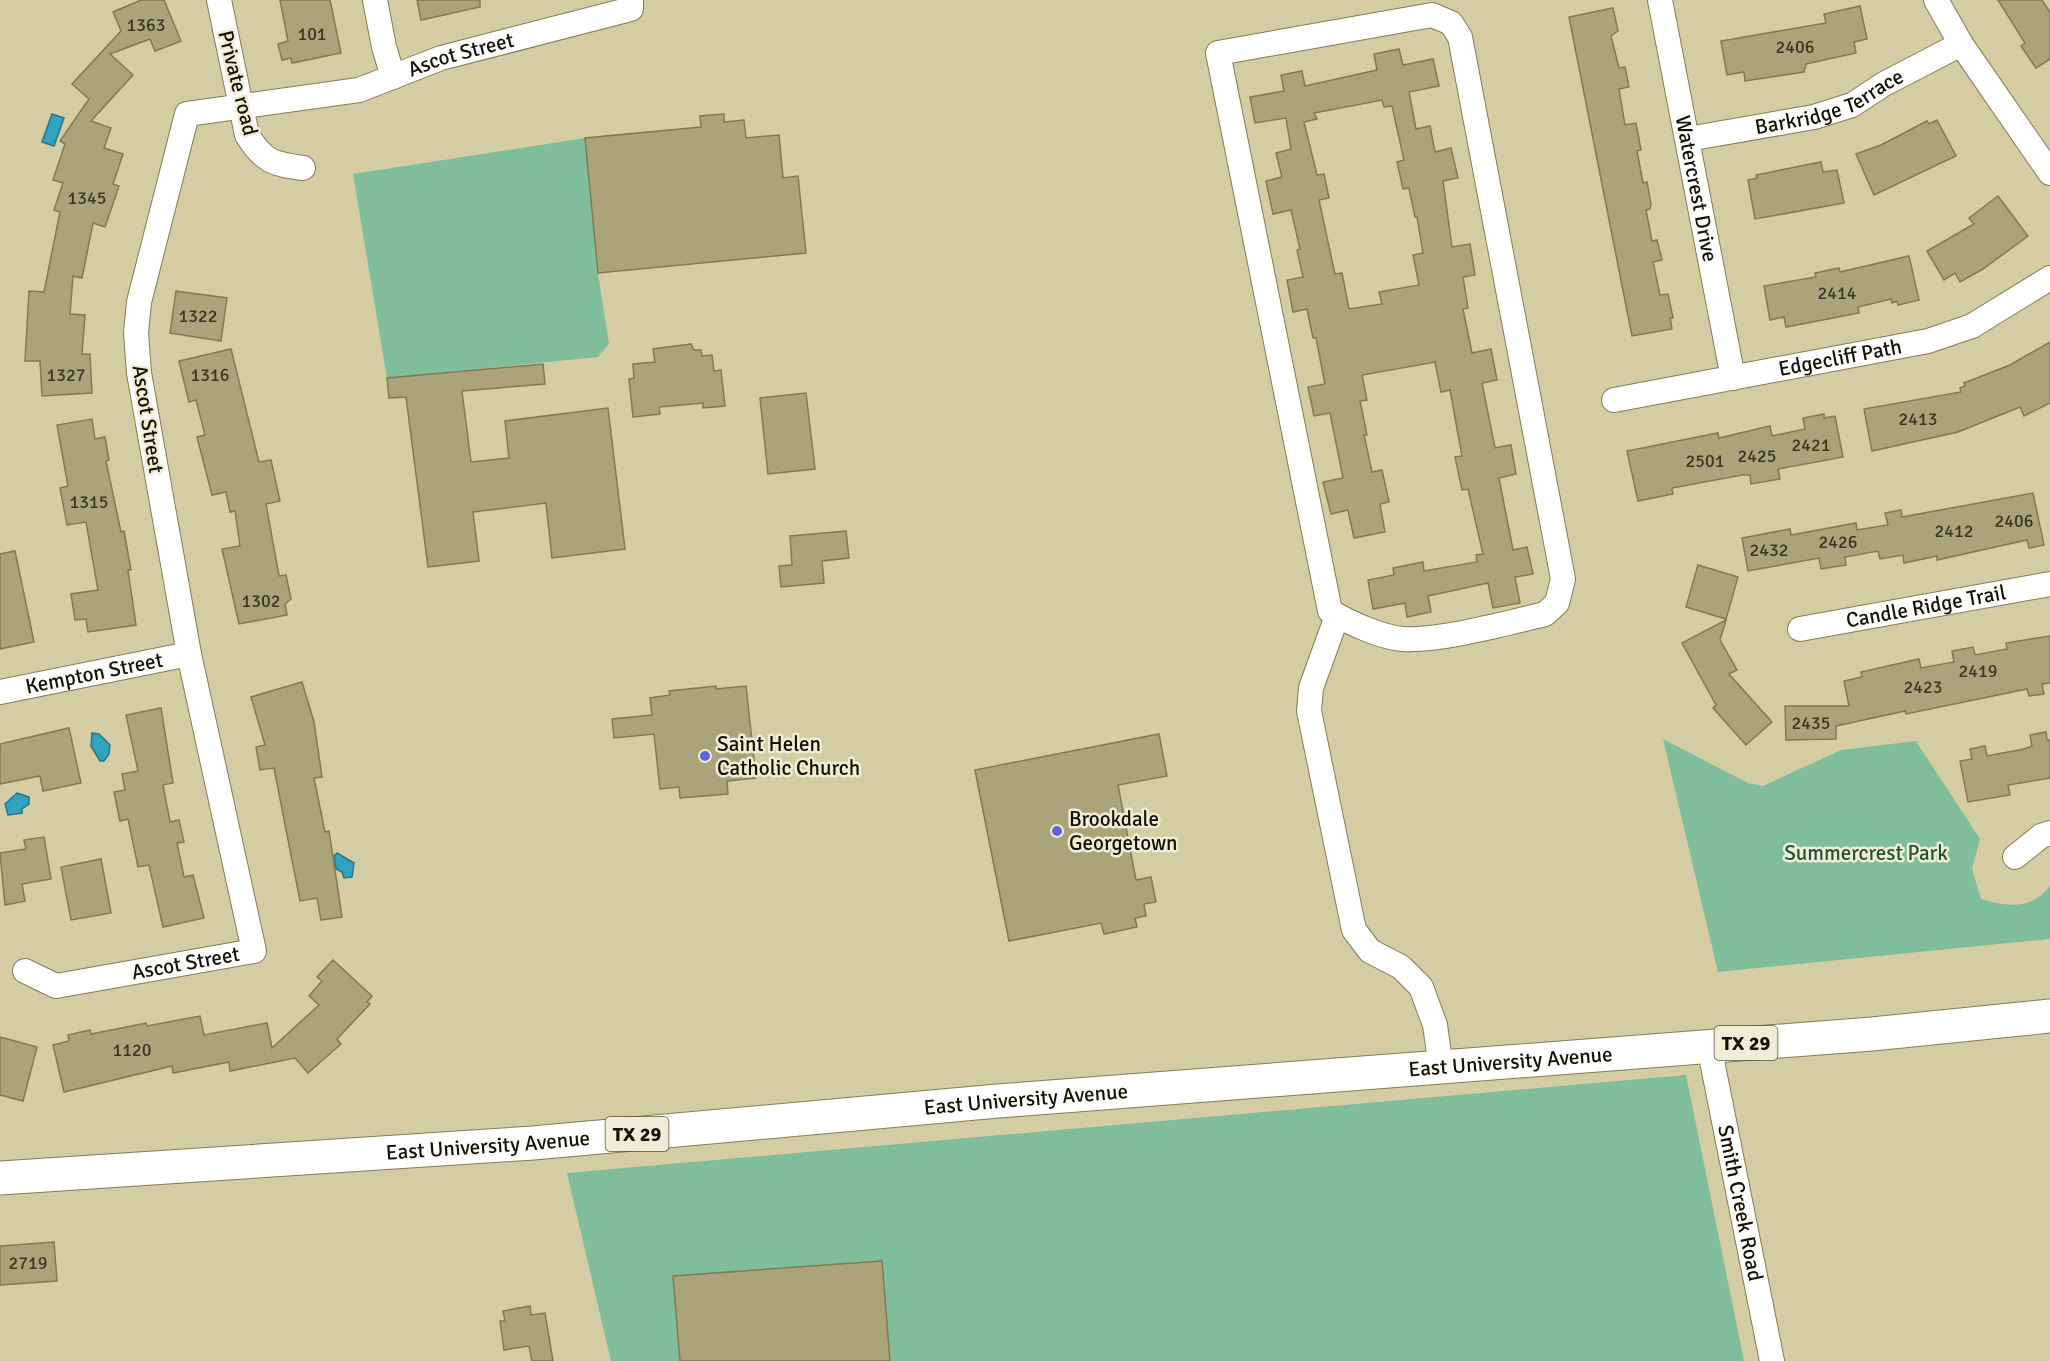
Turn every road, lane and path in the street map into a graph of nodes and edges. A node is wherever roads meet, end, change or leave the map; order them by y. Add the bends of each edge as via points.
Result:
1 (219, 0) edge
2 (375, 0) edge
3 (631, 0) edge
4 (1660, 0) edge
5 (1936, 0) edge
6 (1962, 44) junction
7 (393, 77) junction
8 (240, 107) junction
9 (1688, 139) junction
10 (303, 168) dead end
11 (2050, 173) edge
12 (2050, 278) edge
13 (1733, 378) junction
14 (1614, 400) dead end
15 (2050, 584) edge
16 (1337, 616) junction
17 (1800, 628) dead end
18 (189, 654) junction
19 (0, 692) edge
20 (2050, 833) edge
21 (2015, 857) dead end
22 (25, 971) dead end
23 (2050, 1016) edge
24 (1708, 1046) junction
25 (1441, 1067) junction
26 (0, 1178) edge
27 (1772, 1361) edge

1 - 8 street, Private road
2 - 7 street
3 - 7 street, Ascot Street via 632,9 464,52
4 - 9 street, Watercrest Drive
5 - 6 street
6 - 9 street, Barkridge Terrace via 1852,105 1814,117
6 - 11 street
7 - 8 street, Ascot Street via 359,90
8 - 10 street, Private road via 247,135 258,153 276,164
8 - 18 street, Ascot Street via 188,114 148,259 136,333 145,413
9 - 13 street, Watercrest Drive
12 - 13 street, Edgecliff Path via 1972,326 1928,341
13 - 14 street, Edgecliff Path
15 - 17 street, Candle Ridge Trail
16 - 16 street via 1401,639 1422,639 1545,614 1557,603 1563,579 1460,37 1451,23 1432,15 1218,53 1330,611
16 - 25 street via 1311,688 1309,711 1344,890 1354,930 1370,951 1401,967 1421,987 1435,1025
18 - 19 street, Kempton Street
18 - 22 street, Ascot Street via 254,951 56,986
20 - 21 street
23 - 24 main road, East University Avenue / TX 29
24 - 25 main road, East University Avenue / TX 29
24 - 27 street, Smith Creek Road
25 - 26 main road, East University Avenue / TX 29 via 998,1101 533,1143

